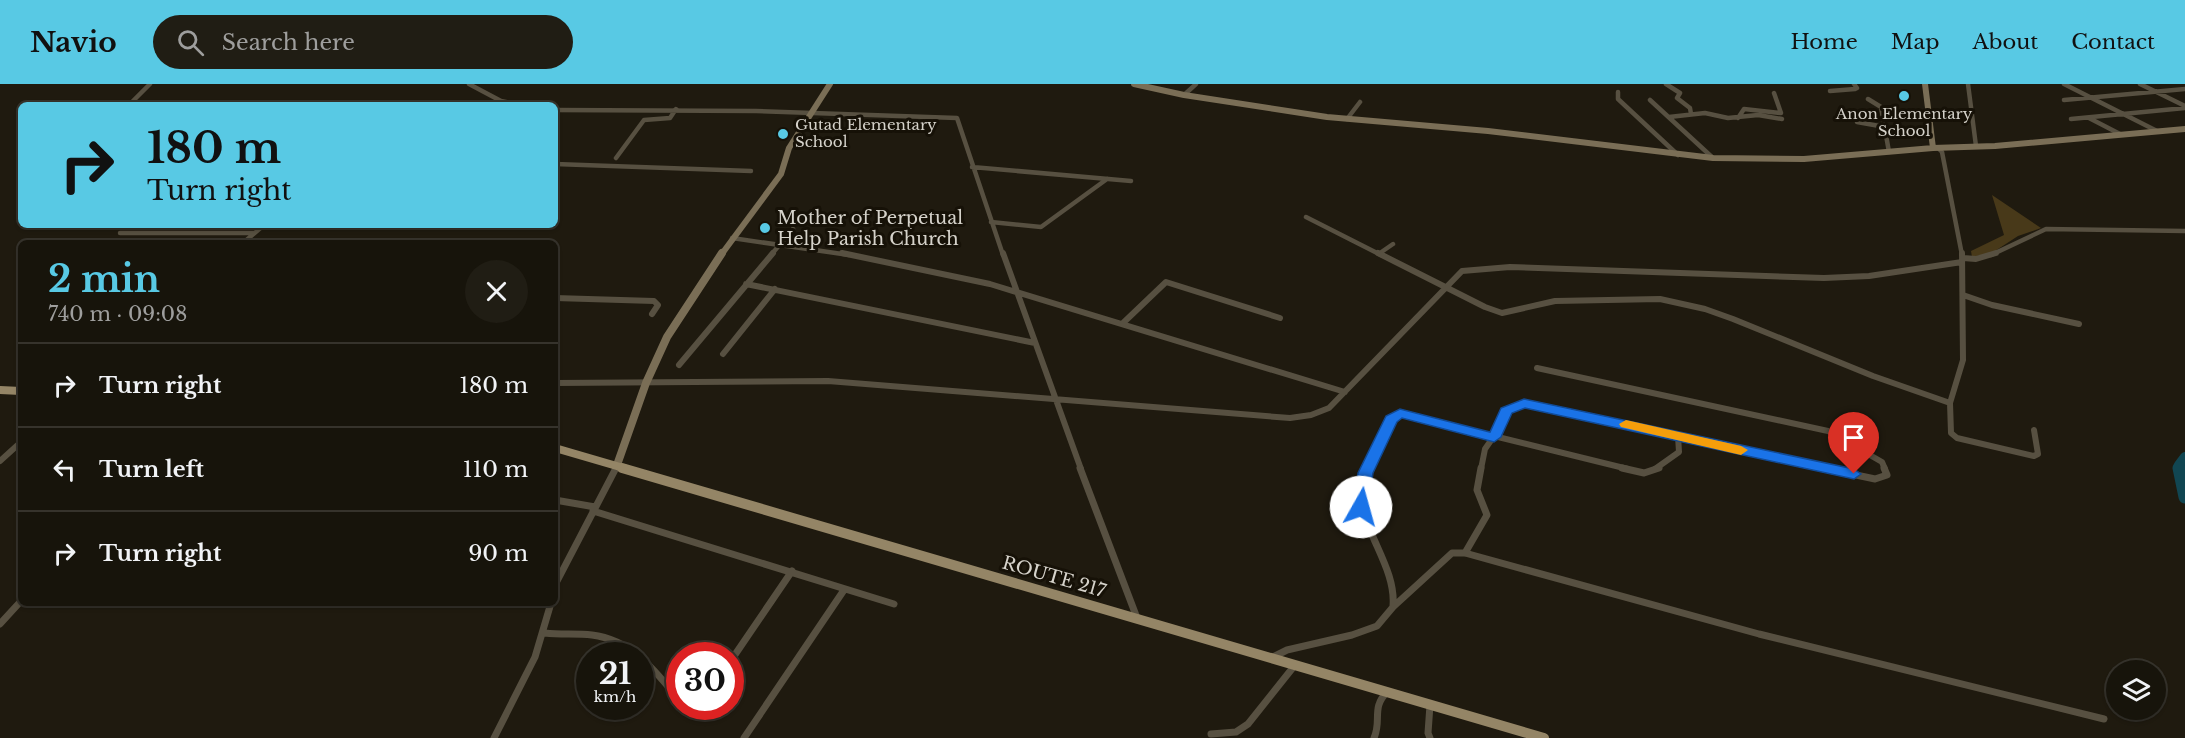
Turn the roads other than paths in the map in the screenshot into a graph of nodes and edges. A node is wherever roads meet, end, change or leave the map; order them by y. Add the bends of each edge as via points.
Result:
1 (150, 84) edge
2 (469, 84) edge
3 (830, 84) edge
4 (1134, 84) edge
5 (1196, 84) edge
6 (1666, 84) edge
7 (1854, 84) edge
8 (1925, 84) edge
9 (1968, 84) edge
10 (2064, 84) edge
11 (2140, 84) edge
12 (2185, 89) edge
13 (1830, 91) dead end
14 (1618, 92) dead end
15 (2156, 92) junction
16 (1774, 93) dead end
17 (1184, 95) junction
18 (2092, 98) junction
19 (1868, 99) dead end
20 (1650, 100) dead end
21 (2064, 100) dead end
22 (132, 102) edge
23 (506, 102) edge
24 (1360, 102) dead end
25 (2185, 107) edge
26 (676, 109) junction
27 (558, 110) edge
28 (813, 111) junction
29 (1691, 114) junction
30 (2122, 114) junction
31 (1669, 117) junction
32 (2088, 117) junction
33 (1738, 118) junction
34 (1347, 119) junction
35 (1782, 119) dead end
36 (2071, 119) dead end
37 (1857, 122) dead end
38 (1885, 127) junction
39 (2185, 129) edge
40 (2157, 131) junction
41 (2120, 135) junction
42 (1976, 146) junction
43 (1936, 148) junction
44 (1888, 152) junction
45 (1679, 156) junction
46 (616, 158) dead end
47 (1713, 158) junction
48 (558, 164) edge
49 (972, 167) junction
50 (751, 171) dead end
51 (1107, 178) junction
52 (1131, 181) dead end
53 (1306, 217) dead end
54 (991, 222) junction
55 (260, 228) edge
56 (793, 229) dead end
57 (2185, 231) edge
58 (120, 233) dead end
59 (254, 233) junction
60 (732, 238) junction
61 (246, 240) edge
62 (781, 243) junction
63 (1394, 244) dead end
64 (1380, 253) junction
65 (1961, 262) junction
66 (746, 284) junction
67 (775, 289) junction
68 (1448, 289) junction
69 (1017, 291) junction
70 (1963, 295) junction
71 (558, 298) edge
72 (652, 314) dead end
73 (1280, 318) dead end
74 (1122, 324) junction
75 (2079, 324) dead end
76 (1035, 343) junction
77 (723, 354) dead end
78 (679, 365) dead end
79 (1537, 368) dead end
80 (558, 383) edge
81 (646, 383) junction
82 (0, 390) edge
83 (18, 391) edge
84 (1345, 392) junction
85 (1055, 400) junction
86 (1950, 403) junction
87 (2034, 430) dead end
88 (1678, 436) junction
89 (1494, 437) junction
90 (18, 445) edge
91 (558, 449) edge
92 (0, 461) edge
93 (617, 465) junction
94 (558, 501) edge
95 (594, 509) junction
96 (1465, 553) junction
97 (792, 571) junction
98 (558, 579) edge
99 (844, 590) junction
100 (1394, 594) junction
101 (1402, 598) junction
102 (18, 604) edge
103 (894, 604) dead end
104 (550, 606) edge
105 (1393, 607) junction
106 (1137, 618) junction
107 (0, 624) edge
108 (545, 633) junction
109 (744, 642) edge
110 (1271, 658) junction
111 (1295, 665) junction
112 (666, 683) edge
113 (1387, 692) junction
114 (1430, 705) junction
115 (2104, 719) dead end
116 (1211, 734) dead end
117 (494, 738) edge
118 (744, 738) edge
119 (1374, 738) edge
120 (1430, 738) edge
121 (1544, 738) edge

1 - 22 street
2 - 23 street
3 - 28 street
4 - 17 street
5 - 17 street
6 - 29 street via 1680,93 1677,98 1690,108
7 - 13 street via 1855,89
8 - 43 street
9 - 42 street
10 - 18 street
11 - 15 street
12 - 15 street
14 - 45 street via 1618,99
15 - 18 street
15 - 25 street
16 - 33 street via 1781,113 1744,109
17 - 34 street
18 - 21 street
18 - 30 street
19 - 38 street via 1881,107
20 - 31 street
24 - 34 street
25 - 30 street
26 - 27 street
26 - 28 street
26 - 46 street via 670,118 644,120
28 - 49 street via 957,118
28 - 60 street via 789,148 781,174
29 - 31 street
29 - 33 street
30 - 32 street
30 - 40 street
31 - 47 street
32 - 36 street
32 - 41 street
33 - 35 street via 1758,115
34 - 45 street via 1488,131
37 - 38 street
38 - 44 street
39 - 40 street
40 - 41 street
41 - 42 street
42 - 43 street
43 - 44 street
43 - 65 street via 1942,152
44 - 47 street via 1781,160
45 - 47 street
48 - 50 street
49 - 51 street
49 - 54 street
51 - 52 street
51 - 54 street via 1041,227
53 - 64 street
54 - 69 street
55 - 59 street
56 - 62 street
57 - 65 street via 2046,229 1995,254
58 - 59 street
59 - 61 street
60 - 62 street
60 - 81 street via 667,337
62 - 66 street
62 - 69 street
63 - 64 street
64 - 68 street
65 - 68 street via 1824,278 1489,268 1462,272
65 - 70 street
66 - 67 street
66 - 78 street
67 - 76 street
67 - 77 street
68 - 84 street
68 - 86 street via 1502,313 1555,301 1641,298 1705,309
69 - 74 street
69 - 76 street
70 - 75 street
70 - 86 street via 1963,360
71 - 72 street via 654,301 658,305
73 - 74 street via 1166,282
74 - 84 street
76 - 85 street
79 - 88 street via 1828,430 1882,462 1887,475 1875,478
80 - 81 street
81 - 85 street via 828,381
81 - 93 street
82 - 83 main road
84 - 85 street via 1329,408 1290,418
85 - 106 street
86 - 87 street via 1951,433 1957,438 2034,456 2038,454
88 - 89 street via 1524,403 1506,411
88 - 89 street via 1679,452 1661,467 1644,473
89 - 96 street via 1485,449 1478,490 1487,515
89 - 100 street via 1400,413 1391,419 1365,473 1361,507
90 - 92 street
91 - 93 main road, ROUTE 217
93 - 95 street
93 - 106 main road, ROUTE 217
94 - 95 street
95 - 97 street
95 - 98 street
96 - 101 street via 1452,553
96 - 115 street via 1759,634
97 - 99 street
97 - 109 street
99 - 103 street
99 - 118 street
100 - 101 street
100 - 105 street
101 - 105 street
102 - 107 street
104 - 108 street
105 - 110 street via 1377,626 1352,636 1287,650
106 - 110 main road, ROUTE 217
108 - 112 street via 592,635 620,643 649,662
108 - 117 street via 531,669
110 - 111 main road, ROUTE 217
111 - 113 main road, ROUTE 217
111 - 116 street via 1248,724 1236,732
113 - 114 main road, ROUTE 217
113 - 119 street via 1376,707 1378,732
114 - 120 street
114 - 121 main road, ROUTE 217

